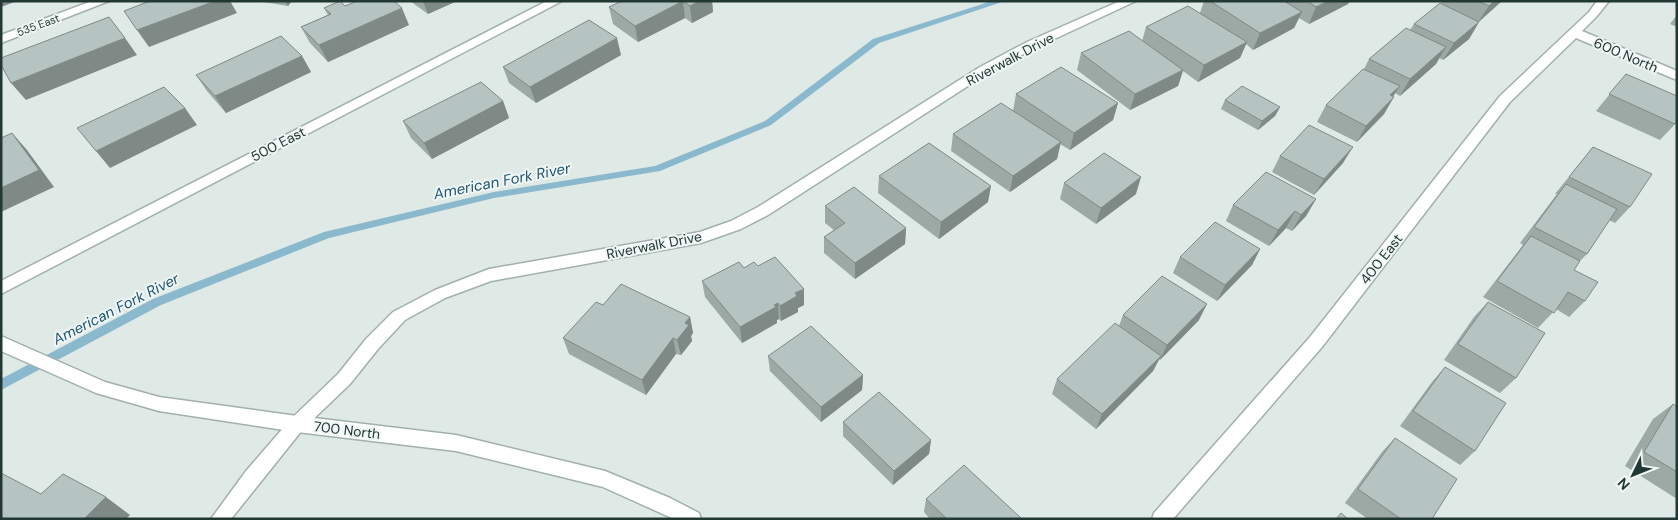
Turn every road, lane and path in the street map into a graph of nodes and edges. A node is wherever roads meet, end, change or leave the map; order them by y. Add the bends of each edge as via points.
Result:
1 (103, 1) edge
2 (556, 1) edge
3 (1130, 1) edge
4 (1603, 1) edge
5 (1575, 33) junction
6 (1, 39) edge
7 (1677, 76) edge
8 (1, 288) edge
9 (1, 343) edge
10 (297, 424) junction
11 (220, 519) edge
12 (692, 519) edge
13 (1161, 519) edge

1 - 6 street, 535 East
2 - 8 street, 500 East
3 - 10 street, Riverwalk Drive via 1030,45 984,70 736,225 672,243 488,275 440,294 399,316 344,379
4 - 5 street, 400 East
5 - 7 street, 600 North
5 - 13 street, 400 East via 1505,99 1316,342
9 - 10 street, 700 North via 102,388 159,404
10 - 11 street, Riverwalk Drive
10 - 12 street, 700 North via 456,443 605,480

